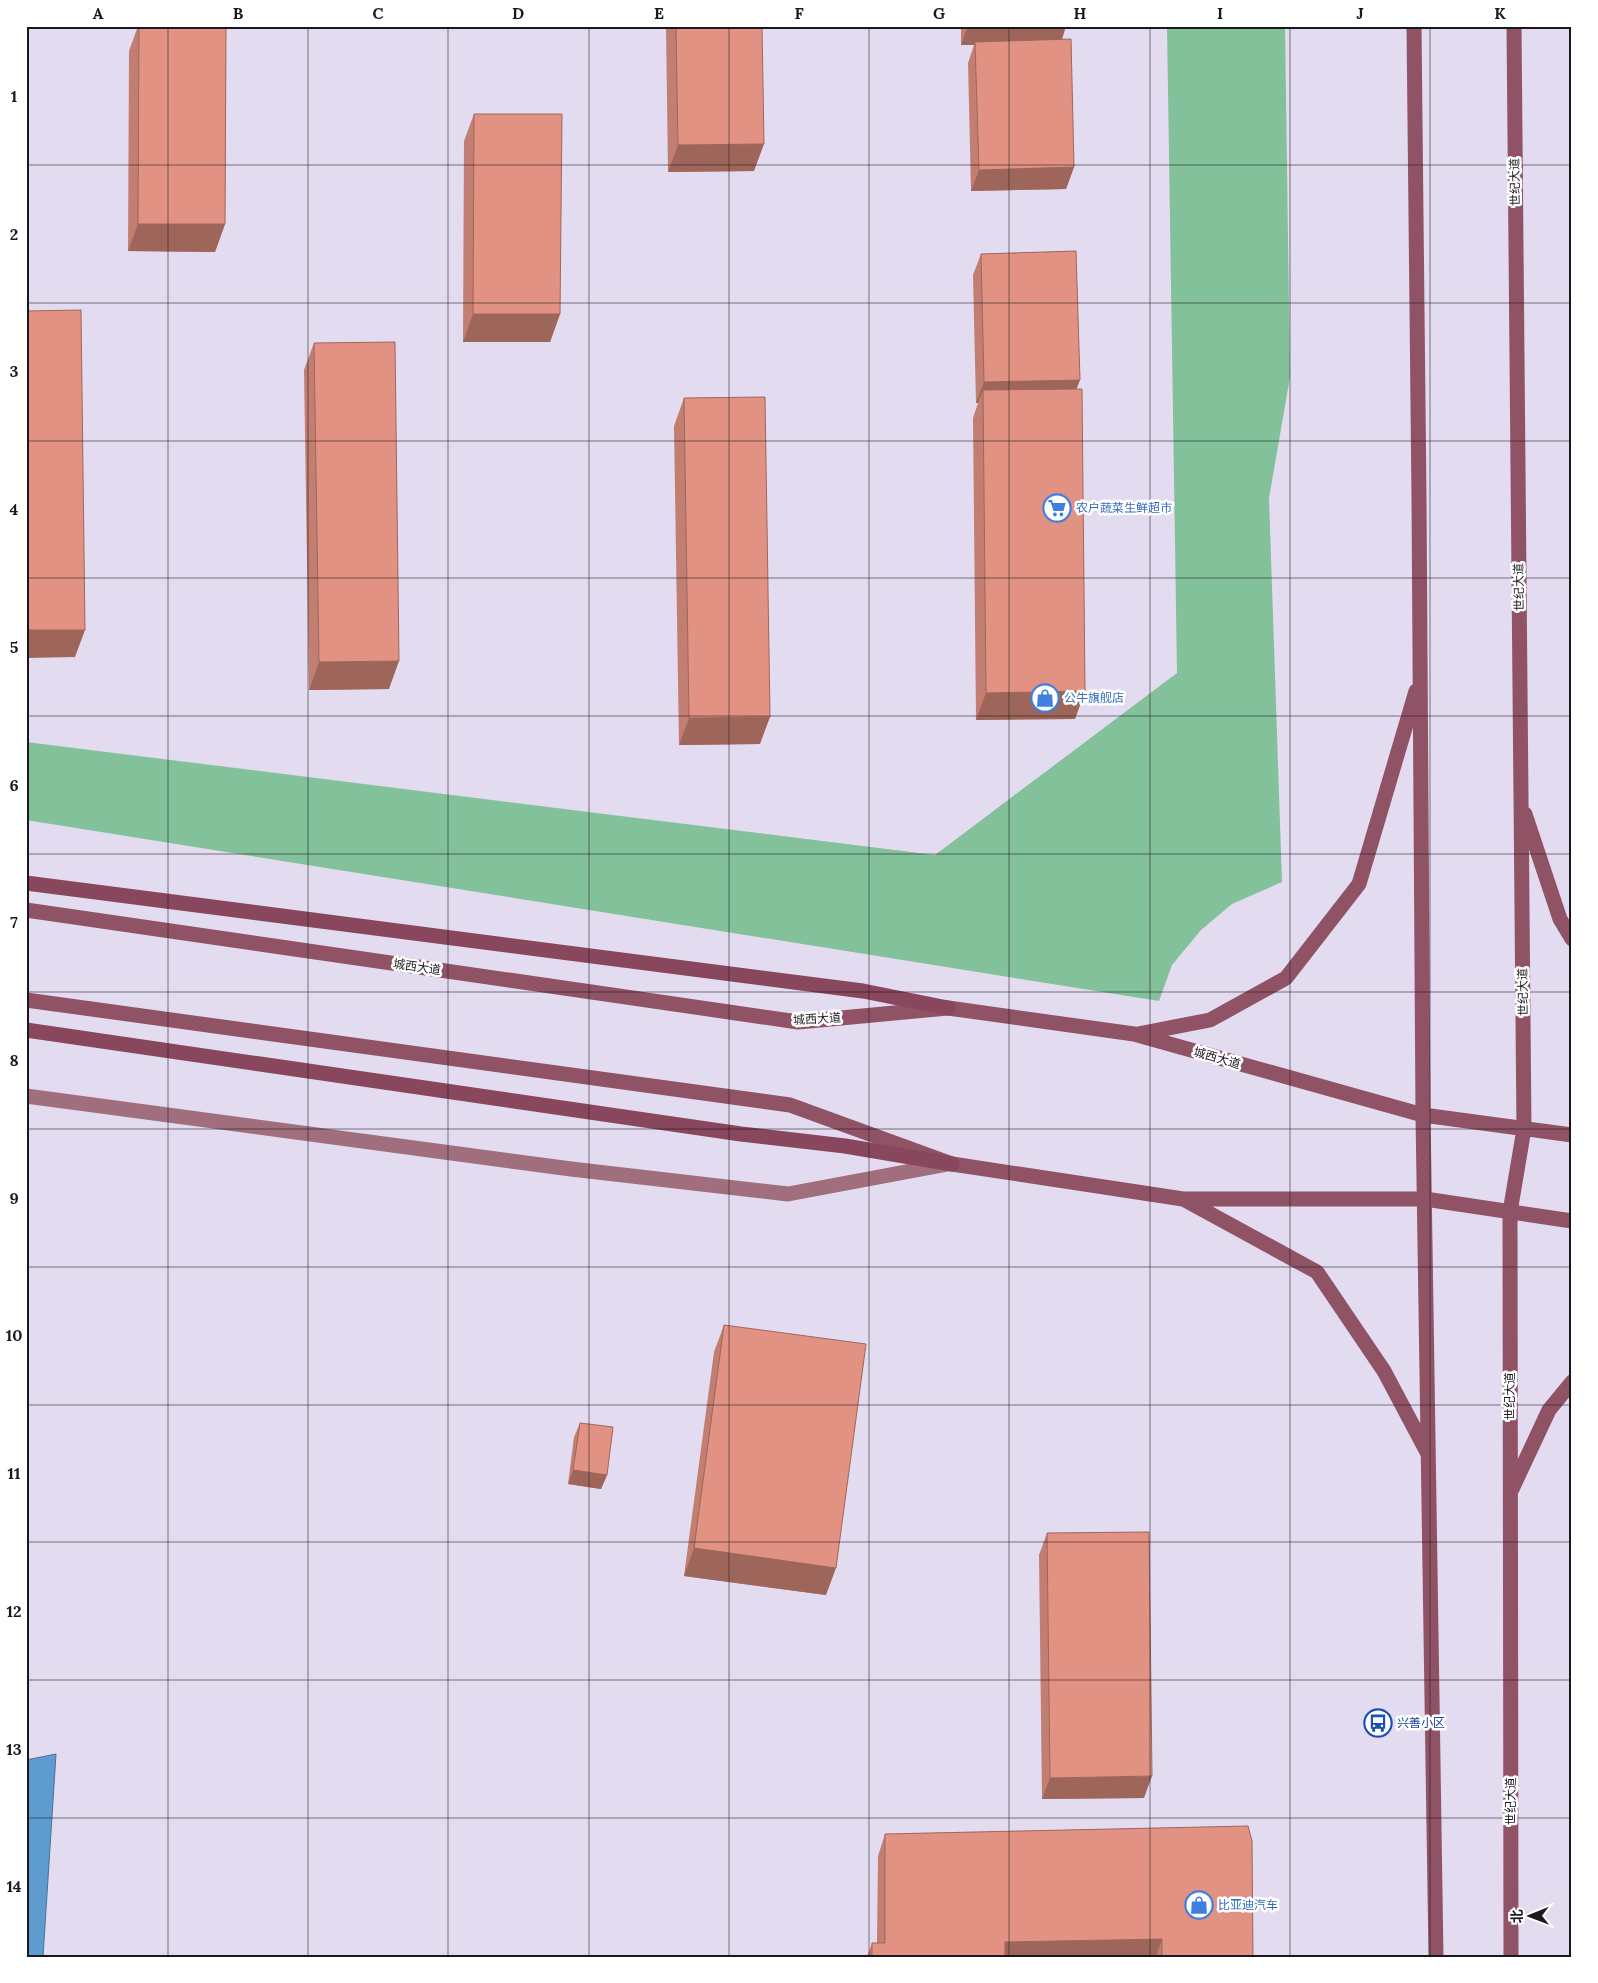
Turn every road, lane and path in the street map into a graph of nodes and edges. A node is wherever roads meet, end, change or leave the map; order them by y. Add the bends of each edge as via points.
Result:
1 (1414, 26) edge
2 (1514, 26) edge
3 (1420, 675) junction
4 (1521, 800) junction
5 (26, 883) edge
6 (26, 910) edge
7 (1572, 938) edge
8 (26, 1000) edge
9 (948, 1008) junction
10 (26, 1030) edge
11 (1134, 1034) junction
12 (26, 1096) edge
13 (1423, 1116) junction
14 (1524, 1129) junction
15 (1572, 1135) edge
16 (952, 1164) junction
17 (1183, 1199) junction
18 (1425, 1199) junction
19 (1510, 1212) junction
20 (1572, 1221) edge
21 (1572, 1382) edge
22 (1429, 1456) junction
23 (1510, 1492) junction
24 (1436, 1957) edge
25 (1511, 1957) edge

1 - 3 main road
2 - 4 main road, 世纪大道
3 - 11 main road via 1359,884 1286,978 1210,1020
3 - 13 main road
4 - 7 main road via 1560,919
4 - 14 main road, 世纪大道
5 - 9 highway via 863,991
6 - 9 main road, 城西大道 via 798,1022
8 - 16 main road via 790,1105
9 - 11 main road, 城西大道
10 - 16 highway
11 - 13 main road, 城西大道
12 - 16 main road via 571,1169 788,1194
13 - 14 main road, 城西大道
13 - 18 main road
14 - 15 main road, 城西大道
14 - 19 main road, 世纪大道
16 - 17 main road
17 - 18 main road
17 - 22 main road via 1317,1272 1384,1371
18 - 19 main road
18 - 22 main road
19 - 20 main road
19 - 23 main road, 世纪大道
21 - 23 main road via 1549,1410
22 - 24 main road
23 - 25 main road, 世纪大道

